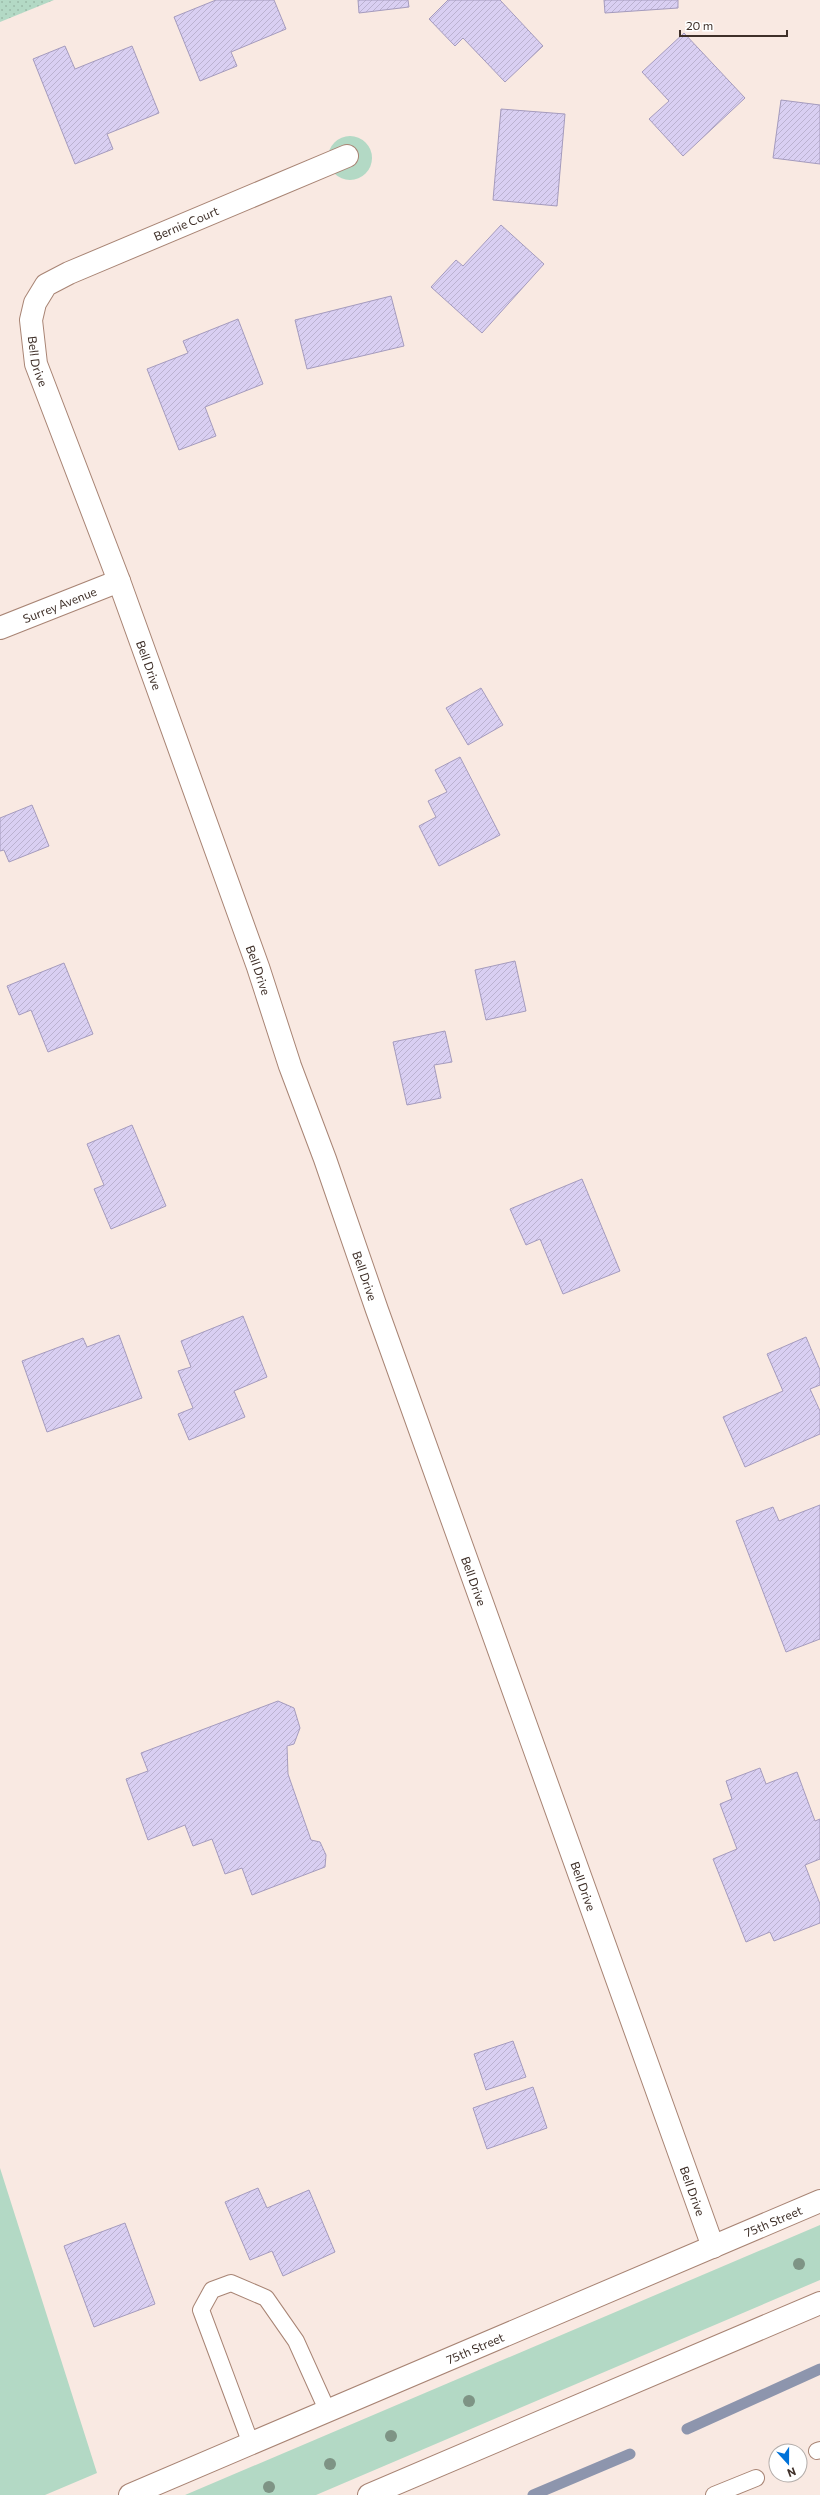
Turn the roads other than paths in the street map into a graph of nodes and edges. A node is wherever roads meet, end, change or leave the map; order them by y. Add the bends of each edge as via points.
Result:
1 (347, 156) dead end
2 (35, 303) joint
3 (119, 580) junction
4 (0, 628) edge
5 (820, 2202) edge
6 (713, 2247) junction
7 (820, 2303) edge
8 (328, 2412) junction
9 (251, 2444) junction
10 (756, 2478) dead end
11 (130, 2495) edge
12 (369, 2495) edge
13 (714, 2495) edge

1 - 2 street, Bernie Court via 69,273 46,285
2 - 3 street, Bell Drive via 31,320 36,364
3 - 4 street, Surrey Avenue
3 - 6 street, Bell Drive via 258,967 290,1066
5 - 6 street, 75th Street
6 - 8 street, 75th Street
7 - 12 street
8 - 9 street, 75th Street
8 - 9 lane via 296,2341 266,2298 232,2283 212,2290 201,2310
9 - 11 street, 75th Street
10 - 13 lane

